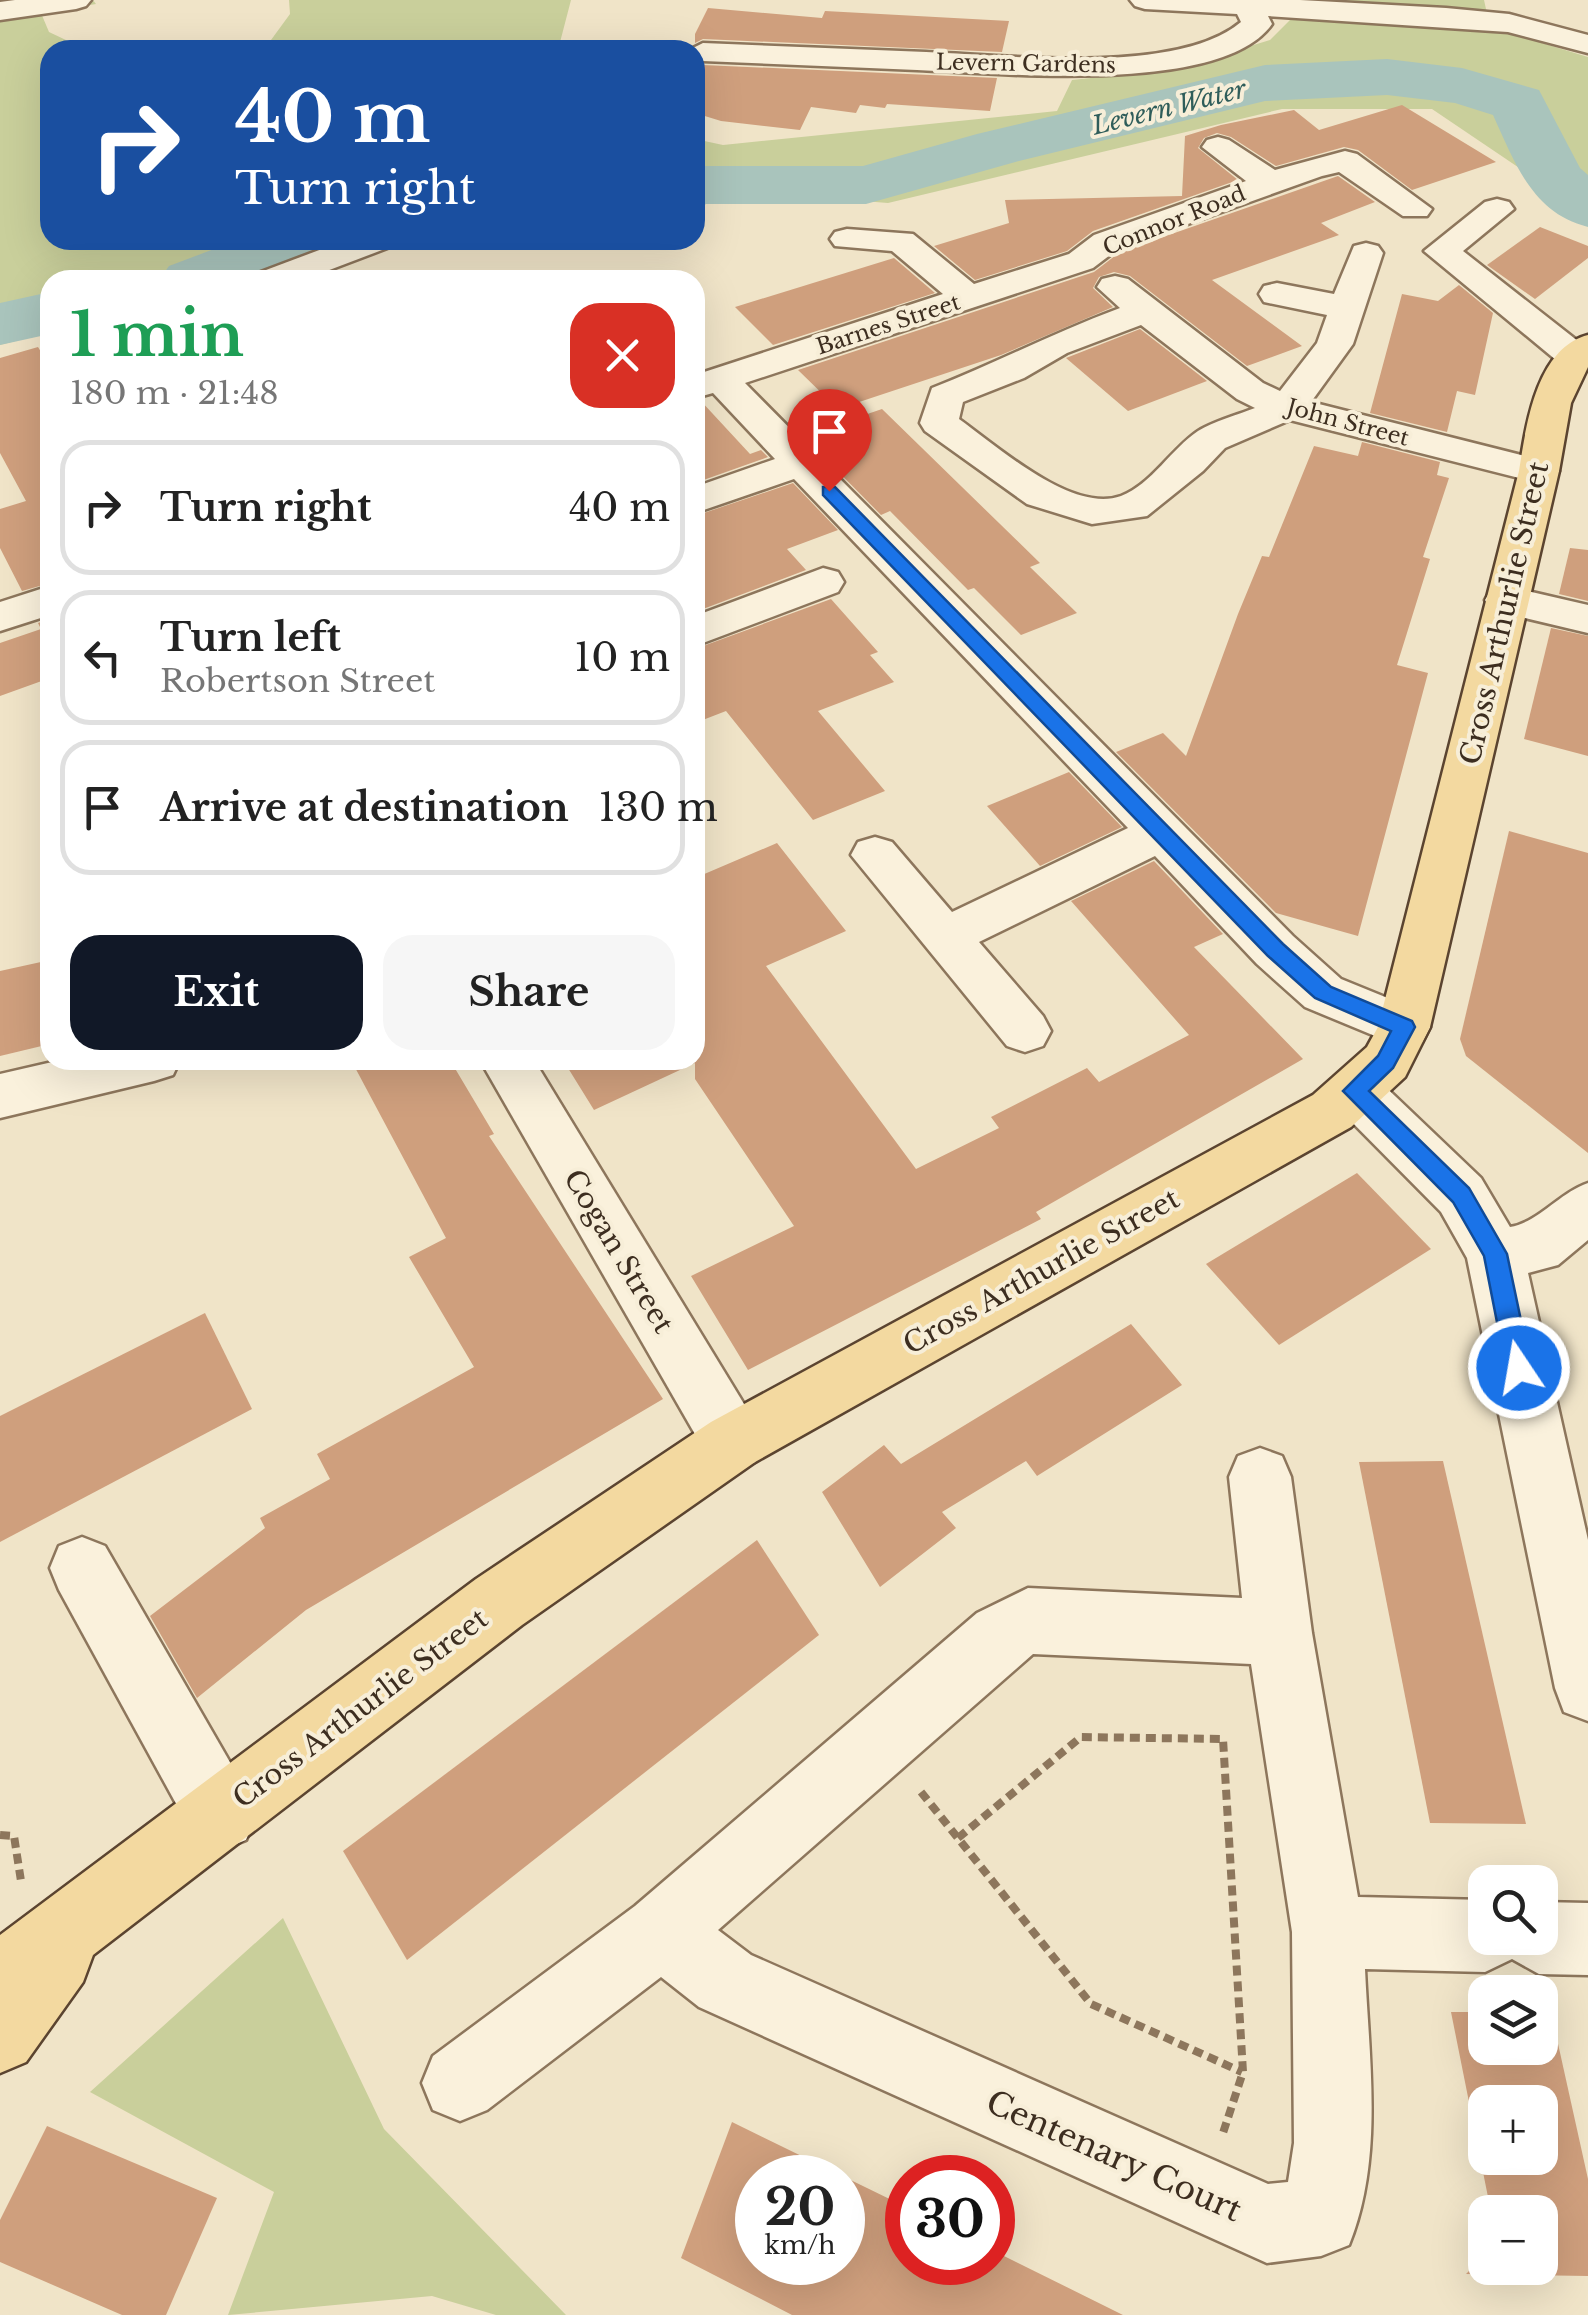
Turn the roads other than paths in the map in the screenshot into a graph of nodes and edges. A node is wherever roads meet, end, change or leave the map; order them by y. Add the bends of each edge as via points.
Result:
1 (76, 0) edge
2 (1145, 0) edge
3 (1248, 6) junction
4 (0, 10) edge
5 (1588, 44) edge
6 (705, 52) edge
7 (1218, 147) dead end
8 (1270, 182) junction
9 (1414, 209) dead end
10 (1498, 209) dead end
11 (847, 239) dead end
12 (351, 250) edge
13 (1366, 254) dead end
14 (1081, 261) junction
15 (297, 270) edge
16 (1277, 294) dead end
17 (969, 298) junction
18 (1348, 308) junction
19 (1146, 310) junction
20 (1582, 352) edge
21 (708, 383) edge
22 (1287, 408) junction
23 (801, 463) junction
24 (1539, 471) junction
25 (705, 497) edge
26 (823, 582) dead end
27 (1506, 600) junction
28 (40, 603) edge
29 (0, 617) edge
30 (1588, 619) edge
31 (707, 640) edge
32 (1162, 832) junction
33 (875, 856) dead end
34 (944, 937) junction
35 (1404, 1027) junction
36 (1025, 1031) dead end
37 (111, 1070) edge
38 (512, 1070) edge
39 (1354, 1091) junction
40 (0, 1096) edge
41 (1588, 1207) edge
42 (1495, 1254) junction
43 (733, 1442) junction
44 (1260, 1477) dead end
45 (82, 1568) dead end
46 (1577, 1594) edge
47 (1279, 1633) junction
48 (1588, 1688) edge
49 (220, 1815) junction
50 (86, 1917) junction
51 (661, 1932) junction
52 (1328, 1932) junction
53 (1468, 1936) edge
54 (1558, 1938) edge
55 (1588, 1939) edge
56 (0, 1980) edge
57 (0, 2036) edge
58 (460, 2084) dead end

1 - 4 street
2 - 3 street
3 - 5 street via 1510,23
3 - 6 street, Levern Gardens via 1257,24 1238,40 1141,64 762,64
7 - 8 street, Connor Road
8 - 9 street, Connor Road via 1345,162
8 - 14 street, Connor Road via 1106,242
10 - 20 street via 1441,251
11 - 17 street via 901,241
12 - 15 street
13 - 18 street
14 - 17 street, Barnes Street
14 - 19 street, John Street
16 - 18 street
17 - 21 street, Barnes Street
18 - 22 street via 1335,344
19 - 22 street, John Street via 1250,391
19 - 22 street via 945,396 940,423 1041,495 1092,511 1133,507 1211,440
20 - 24 main road, Cross Arthurlie Street via 1551,395
21 - 23 street
22 - 24 street, John Street
23 - 25 street
23 - 32 street
24 - 27 main road, Cross Arthurlie Street
26 - 31 street
27 - 30 street
27 - 35 main road, Cross Arthurlie Street
28 - 29 street
32 - 34 street
32 - 35 street via 1323,992
33 - 34 street
34 - 36 street
35 - 39 main road, Cross Arthurlie Street via 1386,1062
37 - 40 street
38 - 43 street, Cogan Street
39 - 42 street via 1461,1195
39 - 43 main road, Cross Arthurlie Street via 1332,1112
41 - 42 street via 1538,1247
42 - 46 street
43 - 49 main road, Cross Arthurlie Street via 499,1602
44 - 47 street, Centenary Court
45 - 49 street
46 - 48 street
47 - 51 street via 1028,1622 1000,1636
47 - 52 street, Centenary Court
49 - 50 main road, Cross Arthurlie Street
50 - 56 main road, Cross Arthurlie Street
50 - 57 main road, Cross Arthurlie Street
51 - 52 street, Centenary Court via 724,1981 1267,2224 1321,2217 1333,2143
51 - 58 street
52 - 53 street
54 - 55 street

